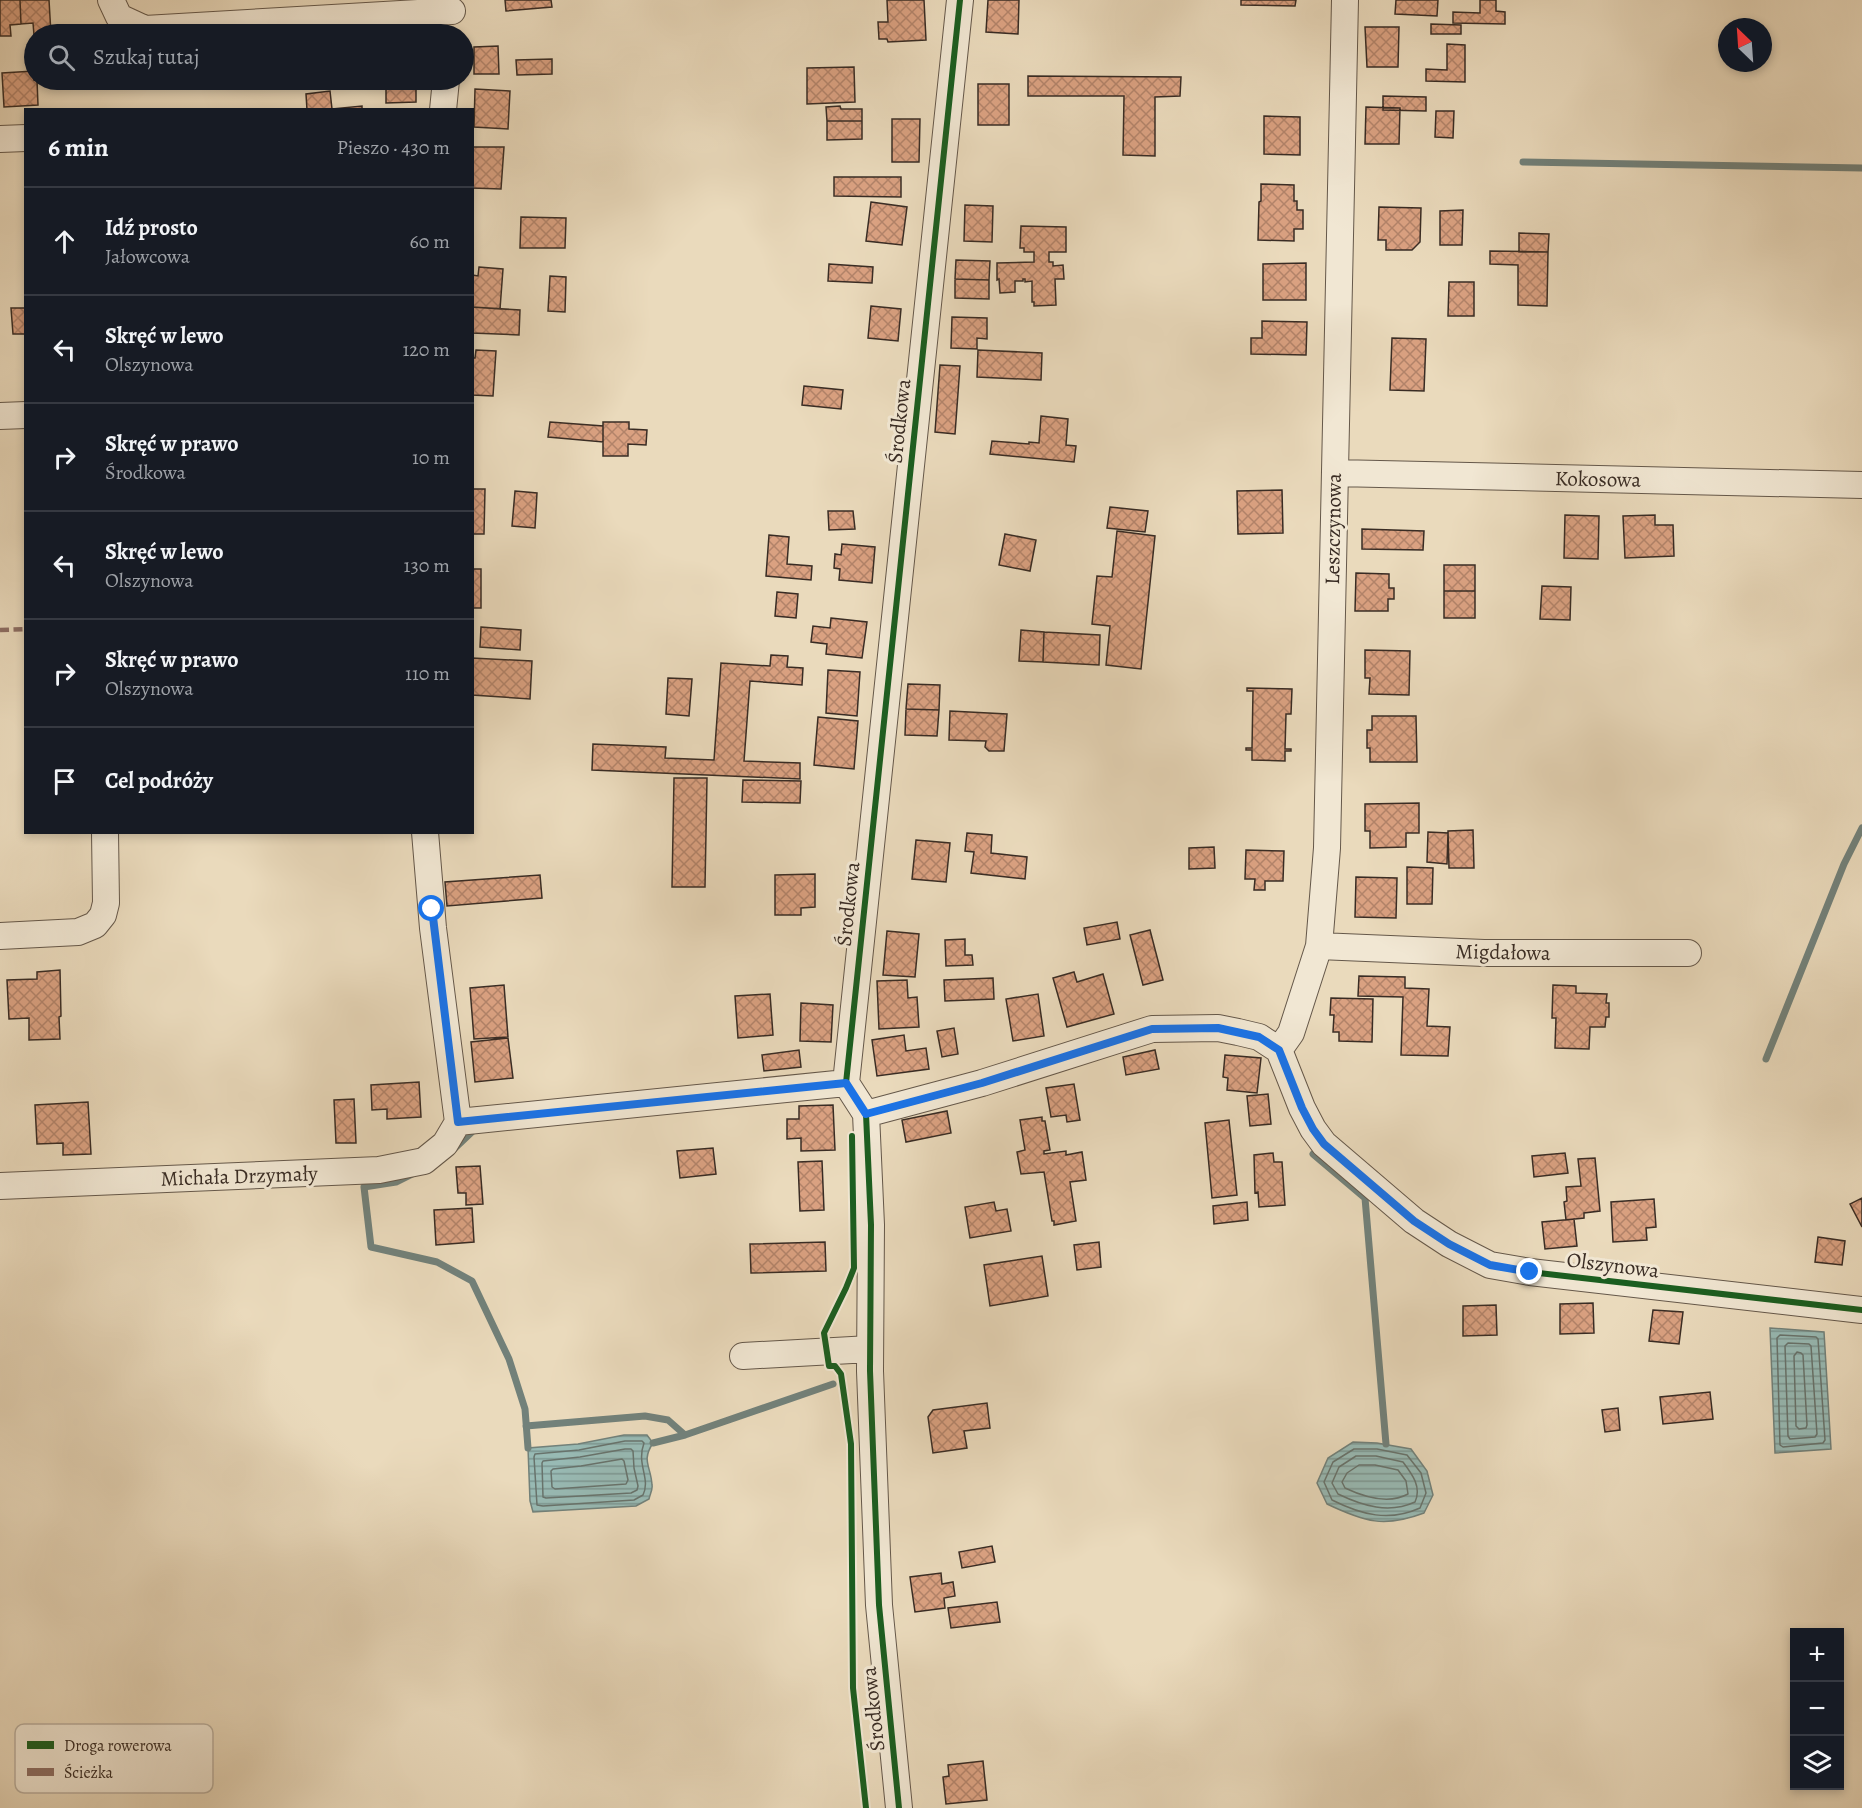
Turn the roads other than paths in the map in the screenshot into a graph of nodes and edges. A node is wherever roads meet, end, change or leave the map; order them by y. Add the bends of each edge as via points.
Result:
1 (111, 0) edge
2 (960, 0) edge
3 (1345, 0) edge
4 (451, 15) edge
5 (134, 24) edge
6 (254, 24) edge
7 (445, 90) edge
8 (443, 108) edge
9 (24, 138) edge
10 (0, 139) edge
11 (24, 415) edge
12 (0, 416) edge
13 (1335, 473) junction
14 (1862, 485) edge
15 (105, 834) edge
16 (425, 834) edge
17 (0, 936) edge
18 (1319, 946) junction
19 (1688, 953) dead end
20 (1279, 1050) junction
21 (846, 1083) junction
22 (866, 1114) junction
23 (458, 1122) junction
24 (0, 1186) edge
25 (1862, 1310) edge
26 (870, 1348) junction
27 (742, 1356) dead end
28 (899, 1808) edge

1 - 5 street via 119,17
2 - 21 street, Środkowa
3 - 13 street, Leszczynowa
4 - 6 street
7 - 8 street
9 - 10 street
11 - 12 street
13 - 14 street, Kokosowa
13 - 18 street, Leszczynowa via 1327,849
15 - 17 street via 106,903 95,925 78,932
16 - 23 street
18 - 19 street, Migdałowa
18 - 20 street, Leszczynowa via 1291,1033
20 - 22 street via 1259,1037 1218,1028 1152,1029 982,1083
20 - 25 street, Olszynowa via 1302,1108 1324,1144 1414,1221 1490,1265
21 - 22 street
21 - 23 street
22 - 26 street, Środkowa
23 - 24 street, Michała Drzymały via 445,1144 424,1161 380,1170
26 - 27 street
26 - 28 street, Środkowa via 879,1605

